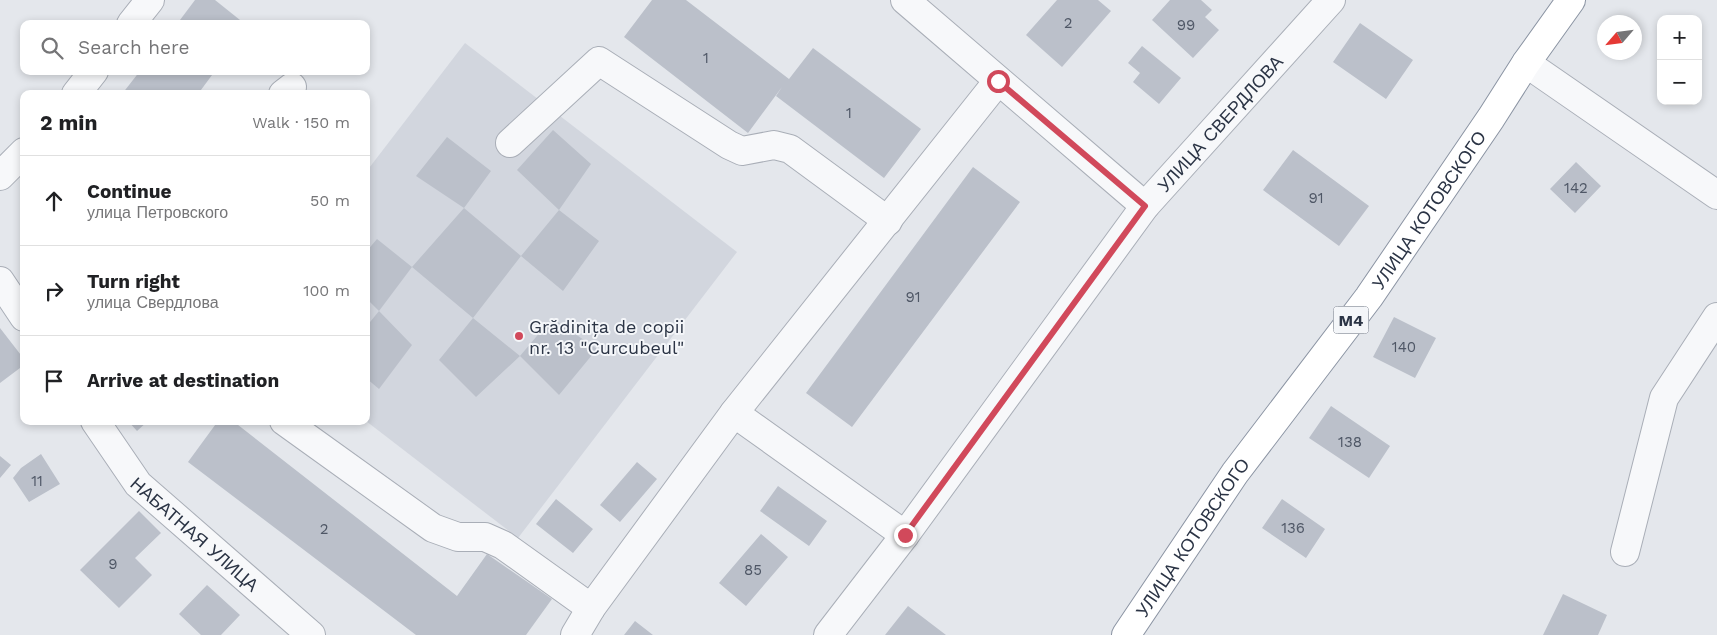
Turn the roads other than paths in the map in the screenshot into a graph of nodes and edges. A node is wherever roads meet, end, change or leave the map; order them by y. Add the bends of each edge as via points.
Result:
1 (150, 0) edge
2 (905, 0) edge
3 (1331, 0) edge
4 (1571, 0) edge
5 (134, 20) edge
6 (1526, 63) junction
7 (91, 75) edge
8 (998, 81) junction
9 (79, 90) edge
10 (510, 143) dead end
11 (20, 156) edge
12 (0, 176) edge
13 (1717, 195) edge
14 (1145, 206) junction
15 (888, 221) junction
16 (0, 281) edge
17 (20, 311) edge
18 (1717, 317) edge
19 (734, 413) junction
20 (98, 425) edge
21 (290, 425) edge
22 (905, 535) junction
23 (1626, 552) dead end
24 (591, 608) junction
25 (311, 635) edge
26 (575, 635) edge
27 (828, 635) edge
28 (1126, 635) edge

1 - 5 street
2 - 8 street
3 - 14 street, УЛИЦА СВЕРДЛОВА
4 - 6 highway, УЛИЦА КОТОВСКОГО / M4
6 - 13 street
6 - 28 highway, УЛИЦА КОТОВСКОГО / M4 via 1369,297 1235,474
7 - 9 street
8 - 14 street
8 - 15 street
10 - 15 street via 599,61 742,151 774,145 790,149
11 - 12 street
14 - 22 street, УЛИЦА СВЕРДЛОВА
15 - 19 street
16 - 17 street
18 - 23 street via 1664,398
19 - 22 street
19 - 24 street
20 - 25 street, НАБАТНАЯ УЛИЦА via 138,484
21 - 24 street via 433,528 458,536 485,537 504,544
22 - 27 street, УЛИЦА СВЕРДЛОВА
24 - 26 street

